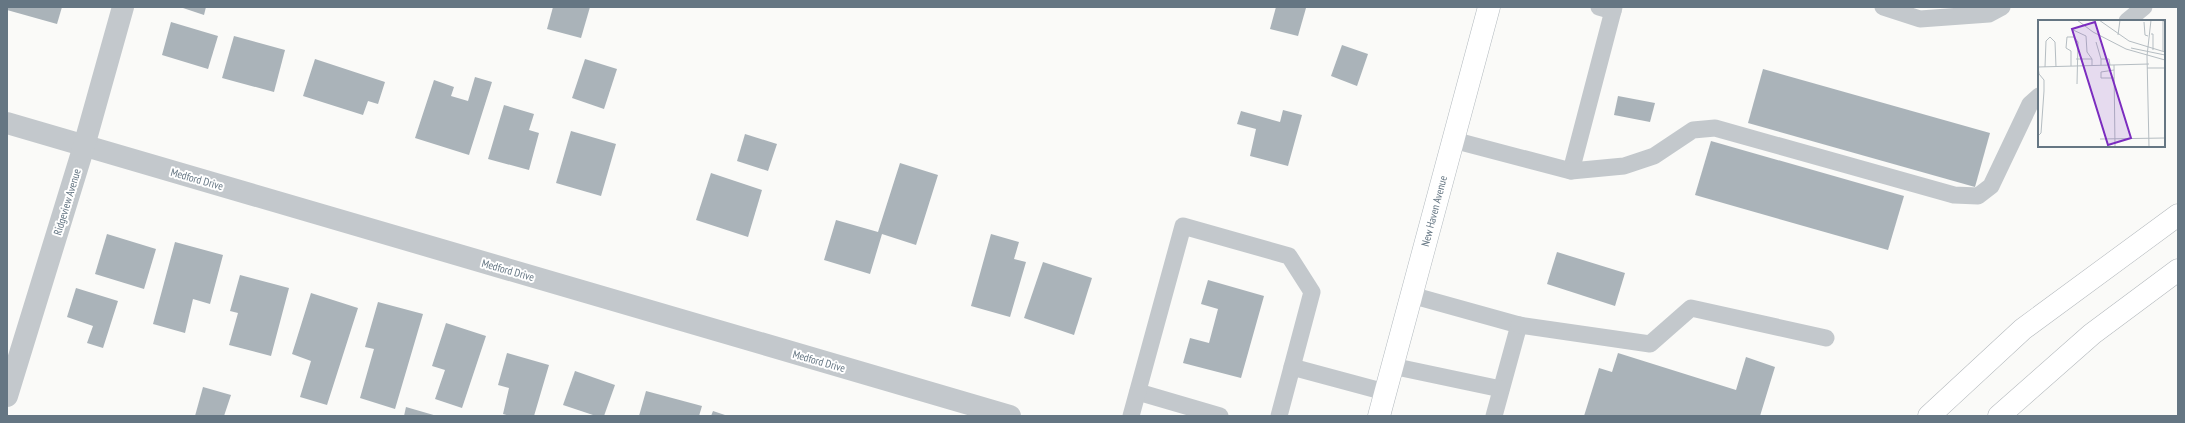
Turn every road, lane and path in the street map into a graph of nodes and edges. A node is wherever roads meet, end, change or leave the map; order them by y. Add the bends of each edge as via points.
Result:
1 (123, 7) edge
2 (1489, 7) edge
3 (1883, 7) edge
4 (2002, 7) edge
5 (2144, 7) edge
6 (1608, 8) edge
7 (2128, 20) edge
8 (2038, 97) edge
9 (7, 123) edge
10 (1453, 140) junction
11 (84, 146) junction
12 (1571, 171) junction
13 (2178, 215) edge
14 (2178, 270) edge
15 (1412, 294) junction
16 (1519, 325) junction
17 (1826, 338) dead end
18 (1392, 366) junction
19 (1292, 367) junction
20 (1501, 389) junction
21 (1138, 392) junction
22 (1385, 392) junction
23 (7, 396) edge
24 (1214, 415) edge
25 (1010, 416) edge
26 (1131, 416) edge
27 (1279, 416) edge
28 (1379, 416) edge
29 (1494, 416) edge
30 (1929, 416) edge
31 (1999, 416) edge

1 - 11 street, Ridgeview Avenue
2 - 10 main road, New Haven Avenue
3 - 4 lane via 1920,19 1989,14
5 - 7 lane
6 - 12 lane
8 - 12 lane via 2030,104 1991,186 1978,196 1954,195 1715,128 1693,130 1654,156 1624,166
9 - 11 street, Medford Drive
10 - 12 lane
10 - 15 main road, New Haven Avenue
11 - 23 street, Ridgeview Avenue
11 - 25 street, Medford Drive
13 - 30 main road via 2023,330
14 - 31 main road via 2092,334
15 - 16 lane
15 - 18 main road, New Haven Avenue
16 - 17 lane via 1650,344 1691,308
16 - 20 lane
18 - 20 lane
18 - 22 main road, New Haven Avenue
19 - 21 lane via 1312,292 1289,256 1183,226
19 - 22 lane
19 - 27 lane
20 - 29 lane
21 - 24 lane
21 - 26 lane
22 - 28 main road, New Haven Avenue

